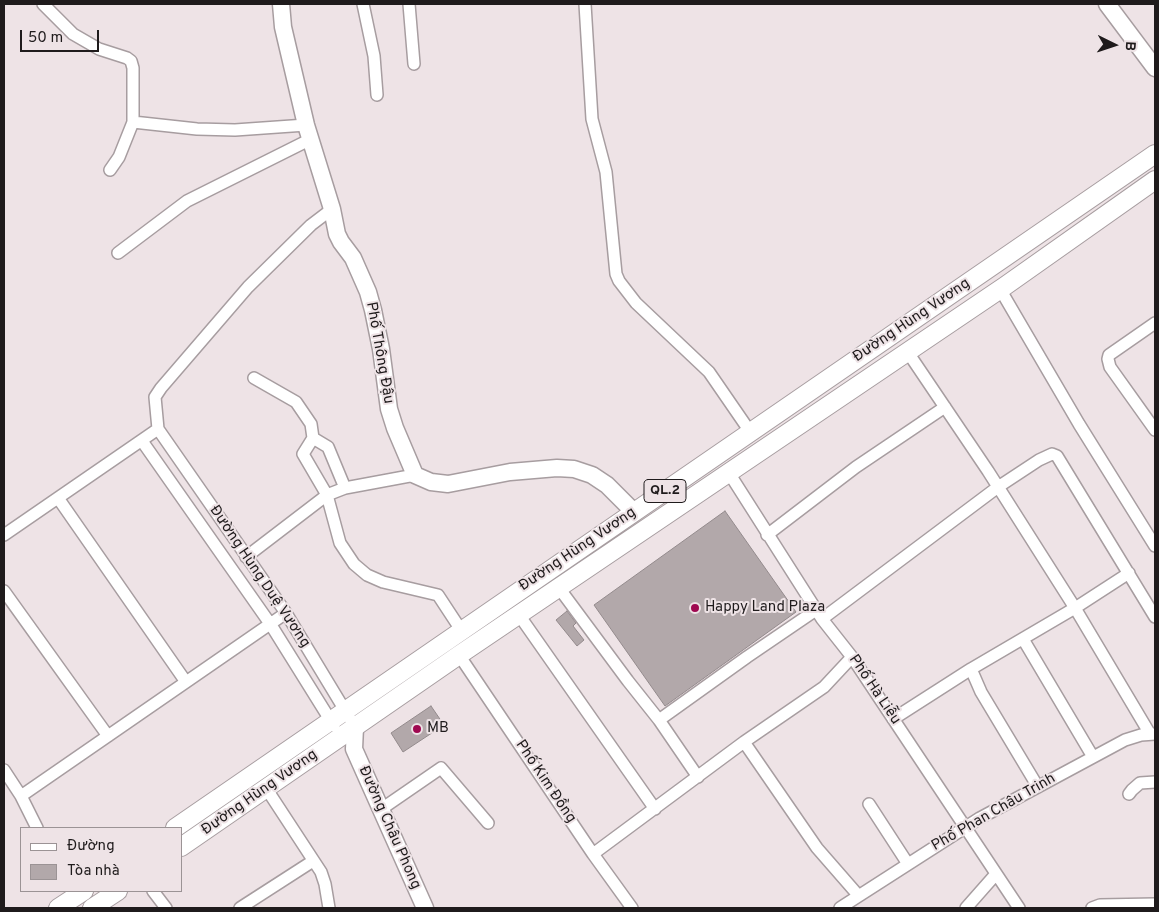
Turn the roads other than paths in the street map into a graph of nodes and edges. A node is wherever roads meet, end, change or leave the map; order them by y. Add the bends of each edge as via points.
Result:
1 (43, 4) edge
2 (281, 4) edge
3 (363, 4) edge
4 (409, 4) edge
5 (585, 4) edge
6 (1107, 4) edge
7 (414, 64) dead end
8 (1155, 68) edge
9 (377, 95) dead end
10 (133, 122) junction
11 (308, 132) junction
12 (1155, 154) edge
13 (110, 170) dead end
14 (1155, 180) edge
15 (332, 209) junction
16 (118, 253) dead end
17 (1000, 289) junction
18 (1155, 323) edge
19 (907, 351) junction
20 (254, 378) dead end
21 (808, 393) junction
22 (945, 407) junction
23 (820, 411) junction
24 (158, 430) junction
25 (1155, 430) edge
26 (751, 433) junction
27 (313, 438) junction
28 (142, 441) junction
29 (729, 473) junction
30 (416, 475) junction
31 (998, 487) junction
32 (345, 488) junction
33 (326, 496) junction
34 (58, 498) junction
35 (634, 512) junction
36 (767, 535) junction
37 (4, 536) edge
38 (1155, 546) edge
39 (246, 556) junction
40 (1129, 573) junction
41 (559, 588) junction
42 (4, 591) edge
43 (1150, 596) edge
44 (1075, 608) junction
45 (286, 613) junction
46 (819, 614) junction
47 (519, 615) junction
48 (1155, 616) edge
49 (271, 625) junction
50 (461, 630) junction
51 (1023, 639) junction
52 (459, 655) junction
53 (852, 657) junction
54 (971, 670) junction
55 (186, 682) junction
56 (346, 710) junction
57 (893, 719) junction
58 (330, 720) junction
59 (659, 720) junction
60 (356, 727) junction
61 (1153, 734) edge
62 (108, 736) junction
63 (744, 742) junction
64 (347, 743) junction
65 (1093, 758) junction
66 (4, 770) edge
67 (698, 777) junction
68 (1155, 782) edge
69 (1038, 787) junction
70 (266, 788) junction
71 (1129, 794) dead end
72 (21, 796) junction
73 (869, 804) dead end
74 (655, 809) junction
75 (380, 810) junction
76 (488, 823) dead end
77 (36, 827) edge
78 (176, 827) edge
79 (965, 828) junction
80 (182, 846) edge
81 (593, 854) junction
82 (313, 861) junction
83 (908, 864) junction
84 (996, 874) junction
85 (82, 892) edge
86 (117, 892) edge
87 (153, 892) edge
88 (858, 895) junction
89 (1155, 904) edge
90 (101, 906) edge
91 (58, 908) edge
92 (166, 908) edge
93 (240, 908) edge
94 (329, 908) edge
95 (425, 908) edge
96 (632, 908) edge
97 (840, 908) edge
98 (966, 908) edge
99 (1019, 908) edge
100 (1092, 908) edge

1 - 10 street via 73,34 99,49 131,61
2 - 11 street, Phố Thông Đậu via 283,27
3 - 9 street via 374,56
4 - 7 street
5 - 26 street via 592,119 606,172 616,274 636,303 709,372
6 - 8 street
10 - 11 street via 196,129 284,126
10 - 13 street
11 - 15 street, Phố Thông Đậu
11 - 16 street via 187,201
12 - 21 main road, Đường Hùng Vương / QL.2
14 - 17 main road, Đường Hùng Vương / QL.2
15 - 24 street via 311,225 248,287 161,388 155,397
15 - 30 street, Phố Thông Đậu via 337,234 353,258 373,310 390,414
17 - 19 main road, Đường Hùng Vương / QL.2
17 - 38 street
18 - 25 street via 1109,355 1108,359 1110,367
19 - 22 street
19 - 23 main road, Đường Hùng Vương / QL.2
20 - 27 street via 296,402 311,424
21 - 23 main road
21 - 26 main road, Đường Hùng Vương / QL.2
22 - 31 street
22 - 36 street via 856,467
23 - 29 main road, Đường Hùng Vương / QL.2
24 - 28 street
24 - 39 street, Đường Hùng Duệ Vương
26 - 35 main road, Đường Hùng Vương / QL.2
27 - 32 street via 328,447
27 - 33 street via 303,454
28 - 34 street
28 - 49 street, Đường Hùng Duệ Vương
29 - 36 street, Phố Hà Liễu
29 - 41 main road, Đường Hùng Vương / QL.2
30 - 32 street
30 - 35 street via 431,482 448,484 510,472 574,469 607,485
31 - 40 street via 1049,454 1057,456
31 - 44 street
31 - 46 street
32 - 33 street
33 - 39 street
33 - 50 street via 340,543 360,570 383,582 438,596
34 - 37 street
34 - 55 street
35 - 50 main road, Đường Hùng Vương / QL.2
36 - 46 street, Phố Hà Liễu
39 - 45 street, Đường Hùng Duệ Vương
40 - 43 street
40 - 44 street
41 - 47 main road, Đường Hùng Vương / QL.2
41 - 59 street
42 - 62 street
43 - 48 street
44 - 51 street
44 - 61 street
45 - 49 street
45 - 56 street, Đường Hùng Duệ Vương
46 - 53 street, Phố Hà Liễu
46 - 59 street via 747,657
47 - 52 main road, Đường Hùng Vương / QL.2
47 - 74 street
49 - 55 street
49 - 58 street, Đường Hùng Duệ Vương
50 - 56 main road, Đường Hùng Vương / QL.2
51 - 54 street
51 - 65 street
52 - 60 main road, Đường Hùng Vương / QL.2
52 - 81 street, Phố Kim Đồng
53 - 57 street, Phố Hà Liễu
53 - 63 street via 824,687
54 - 57 street
54 - 69 street
55 - 62 street
56 - 58 main road, Đường Hùng Vương / QL.2
56 - 60 street, Đường Hùng Duệ Vương
57 - 79 street, Phố Hà Liễu
58 - 64 street, Đường Hùng Duệ Vương
58 - 78 main road, Đường Hùng Vương / QL.2
59 - 67 street
60 - 64 main road, Đường Hùng Vương / QL.2
61 - 65 street, Phố Phan Châu Trinh via 1125,740
62 - 72 street
63 - 67 street
63 - 88 street via 817,848
64 - 70 main road, Đường Hùng Vương / QL.2
64 - 75 street, Đường Châu Phong
65 - 69 street, Phố Phan Châu Trinh
66 - 72 street
67 - 74 street
68 - 71 street via 1140,783
69 - 79 street, Phố Phan Châu Trinh
70 - 80 main road, Đường Hùng Vương / QL.2
70 - 82 street
72 - 77 street
73 - 83 street
74 - 81 street
75 - 76 street via 441,768
75 - 95 street, Đường Châu Phong
79 - 83 street, Phố Phan Châu Trinh
79 - 84 street, Phố Hà Liễu
81 - 96 street, Phố Kim Đồng
82 - 93 street
82 - 94 street via 323,878
83 - 88 street, Phố Phan Châu Trinh
84 - 98 street
84 - 99 street, Phố Hà Liễu
85 - 91 main road
86 - 90 main road
87 - 92 street
88 - 97 street, Phố Phan Châu Trinh
89 - 100 street

